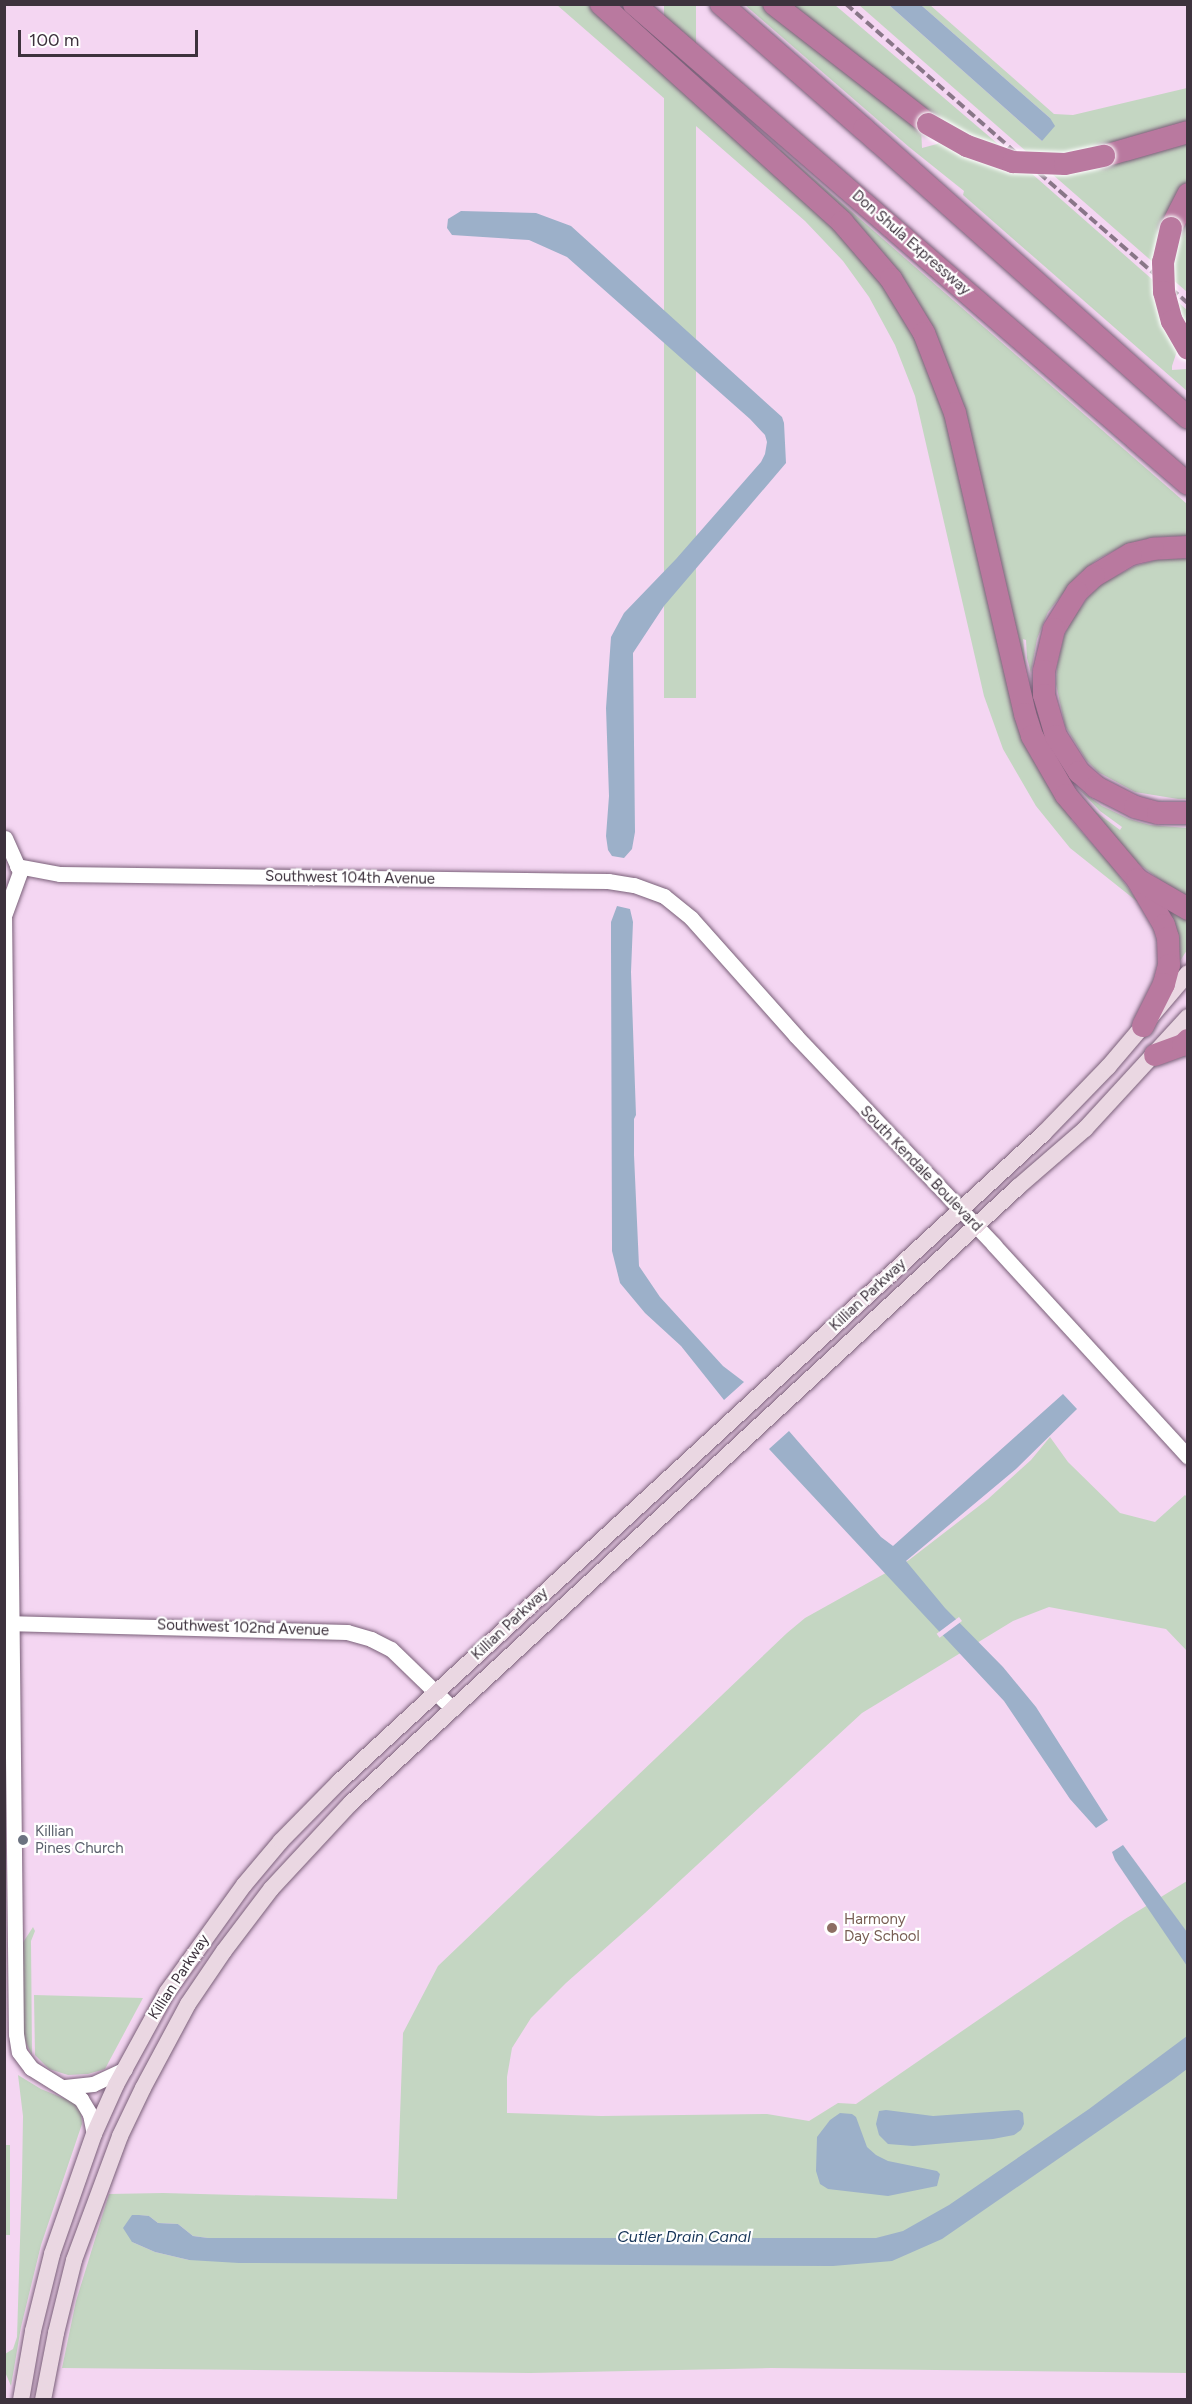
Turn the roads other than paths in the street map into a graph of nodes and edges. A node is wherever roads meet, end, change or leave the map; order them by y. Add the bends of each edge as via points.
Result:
1 (602, 4) edge
2 (634, 4) edge
3 (721, 4) edge
4 (774, 4) edge
5 (1188, 132) edge
6 (1188, 194) edge
7 (1188, 349) edge
8 (1188, 418) edge
9 (1188, 484) edge
10 (1188, 547) edge
11 (1188, 813) edge
12 (4, 832) edge
13 (5, 839) edge
14 (12, 864) edge
15 (49, 874) junction
16 (1137, 879) junction
17 (12, 883) edge
18 (650, 890) joint
19 (1188, 909) edge
20 (5, 912) edge
21 (1188, 973) edge
22 (1188, 1017) edge
23 (1143, 1026) junction
24 (1188, 1040) edge
25 (1155, 1055) junction
26 (959, 1210) junction
27 (977, 1227) junction
28 (1188, 1457) edge
29 (8, 1623) edge
30 (436, 1692) junction
31 (453, 1709) junction
32 (125, 2069) junction
33 (65, 2086) junction
34 (94, 2134) junction
35 (21, 2400) edge
36 (43, 2400) edge

1 - 16 highway via 842,222 903,296 933,353 955,413 1032,736 1066,795
2 - 9 highway, Don Shula Expressway
3 - 8 highway
4 - 5 highway, bridge via 928,124 967,146 1013,162 1065,164
6 - 7 highway, bridge via 1171,228 1164,262 1164,292 1172,321
10 - 11 highway via 1131,554 1103,570 1077,592 1054,629 1044,671 1044,695 1061,746 1079,772 1096,786 1136,807 1158,813
12 - 13 street
13 - 14 street
14 - 15 street, Southwest 104th Avenue
14 - 17 street via 20,872
15 - 17 street, Southwest 104th Avenue
15 - 18 street, Southwest 104th Avenue via 600,880
16 - 19 highway
16 - 23 highway via 1164,925 1169,952 1164,984
17 - 20 street
18 - 26 street, South Kendale Boulevard via 686,912
20 - 29 street
21 - 23 main road, Killian Parkway
22 - 25 main road, Killian Parkway
23 - 26 main road, Killian Parkway via 1066,1110
24 - 25 highway
25 - 27 main road, Killian Parkway via 1085,1129
26 - 27 street, South Kendale Boulevard
26 - 30 main road, Killian Parkway
27 - 28 street, South Kendale Boulevard
27 - 31 main road, Killian Parkway
29 - 30 street, Southwest 102nd Avenue via 346,1632 391,1649
29 - 33 street via 17,2043 23,2058 38,2074
30 - 31 street, Southwest 102nd Avenue
30 - 32 main road, Killian Parkway via 318,1802 244,1885 167,1992
31 - 36 main road, Killian Parkway via 303,1852 247,1920 188,2004 142,2088 101,2181 72,2268
32 - 33 street via 93,2084
32 - 34 main road, Killian Parkway
33 - 34 street via 86,2106
34 - 35 main road, Killian Parkway via 52,2254

